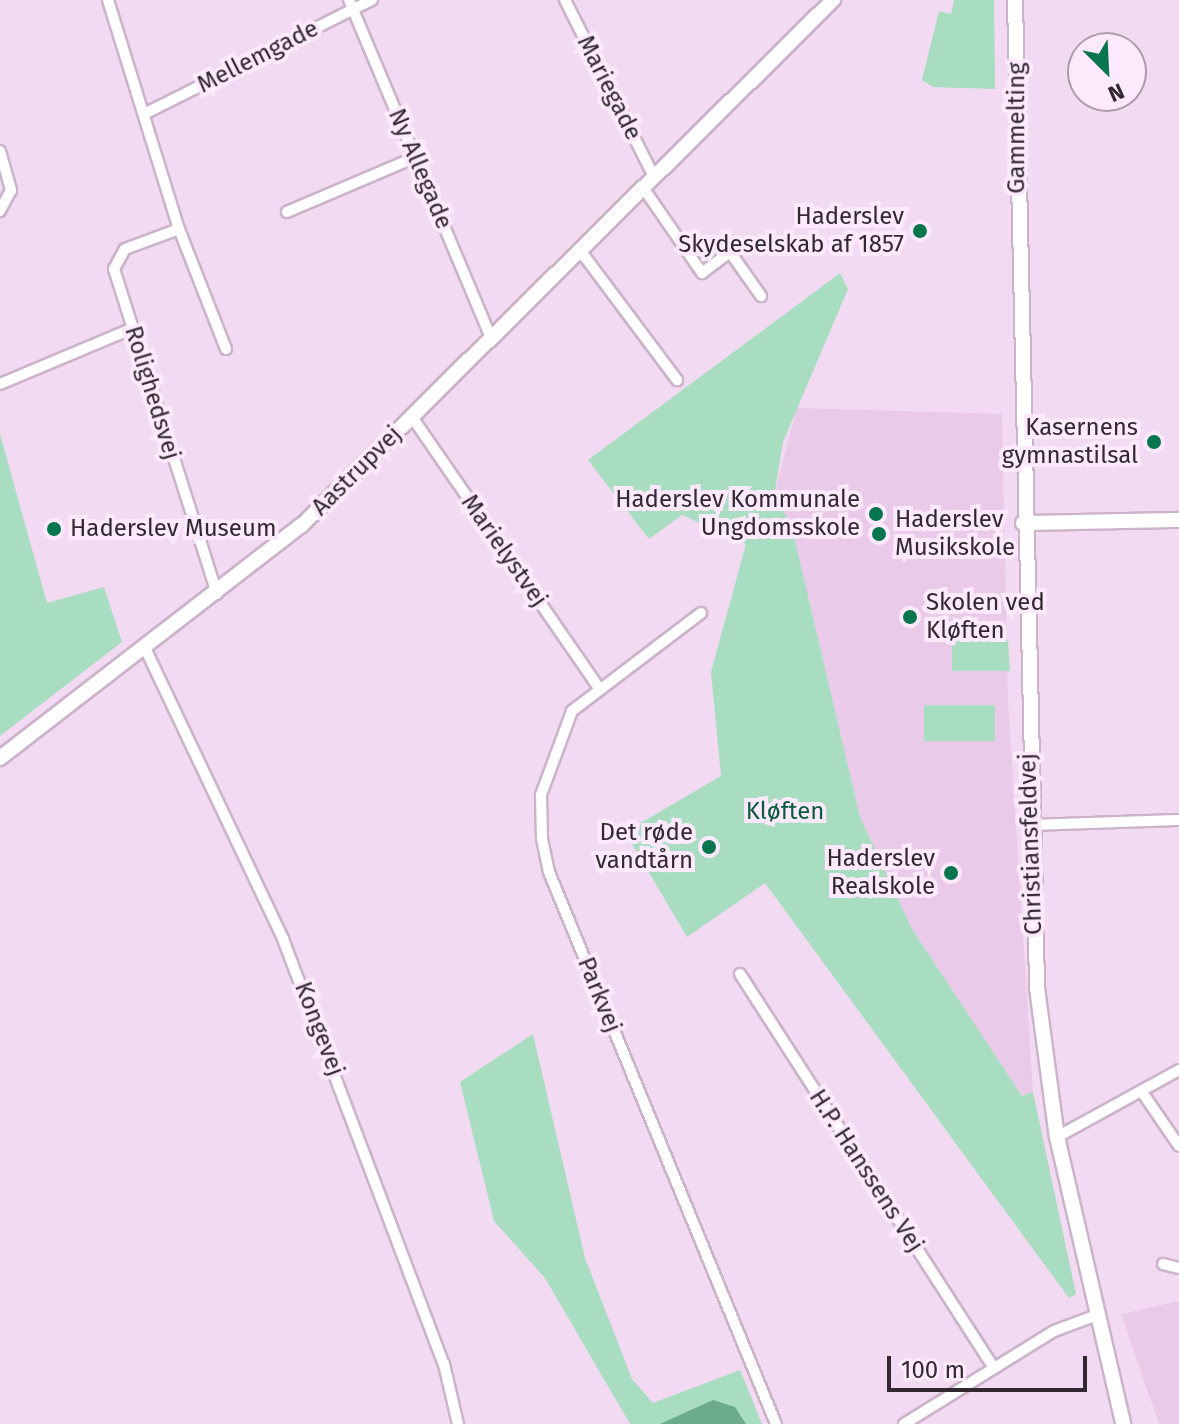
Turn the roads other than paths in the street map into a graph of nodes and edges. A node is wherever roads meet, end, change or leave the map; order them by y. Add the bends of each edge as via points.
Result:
1 (108, 0) edge
2 (372, 0) edge
3 (565, 0) edge
4 (833, 0) edge
5 (1015, 0) edge
6 (351, 5) edge
7 (144, 114) junction
8 (0, 151) edge
9 (416, 157) junction
10 (648, 181) junction
11 (0, 211) edge
12 (287, 212) dead end
13 (179, 229) junction
14 (579, 249) junction
15 (1017, 256) joint
16 (761, 296) dead end
17 (131, 329) junction
18 (491, 337) junction
19 (226, 349) dead end
20 (677, 380) dead end
21 (0, 384) edge
22 (412, 417) junction
23 (1179, 520) edge
24 (1023, 523) junction
25 (217, 594) junction
26 (701, 613) dead end
27 (145, 648) junction
28 (597, 685) junction
29 (0, 758) edge
30 (1179, 820) edge
31 (1029, 825) junction
32 (740, 974) dead end
33 (1179, 1070) edge
34 (1142, 1092) junction
35 (1057, 1137) junction
36 (1179, 1146) edge
37 (1163, 1264) dead end
38 (1179, 1268) edge
39 (1097, 1315) junction
40 (994, 1368) junction
41 (458, 1424) edge
42 (776, 1424) edge
43 (904, 1424) edge
44 (1123, 1424) edge

1 - 7 street
2 - 6 street, Mellemgade
3 - 10 street, Mariegade
4 - 10 street, Aastrupvej
5 - 15 street, Gammelting
6 - 7 street, Mellemgade
6 - 9 street, Ny Allegade
7 - 13 street
8 - 11 street via 11,190
9 - 12 street
9 - 18 street, Ny Allegade
10 - 14 street, Aastrupvej
10 - 16 street via 702,273 730,252
13 - 17 street, Rolighedsvej via 115,259
13 - 19 street
14 - 18 street, Aastrupvej
14 - 20 street
15 - 24 street, Christiansfeldvej
17 - 21 street
17 - 25 street, Rolighedsvej
18 - 22 street, Aastrupvej
22 - 25 street, Aastrupvej via 302,525
22 - 28 street, Marielystvej
23 - 24 street
24 - 31 street, Christiansfeldvej
25 - 27 street, Aastrupvej
26 - 28 street, Parkvej
27 - 29 street, Aastrupvej
27 - 41 street, Kongevej via 283,939 444,1364
28 - 42 street, Parkvej via 572,711 548,766 541,795 549,872
30 - 31 street
31 - 35 street, Christiansfeldvej via 1037,988
32 - 40 street, H.P. Hanssens Vej
33 - 34 street
34 - 35 street
34 - 36 street
35 - 39 street, Christiansfeldvej
37 - 38 street
39 - 40 street via 1054,1331
39 - 44 street, Christiansfeldvej
40 - 43 street

